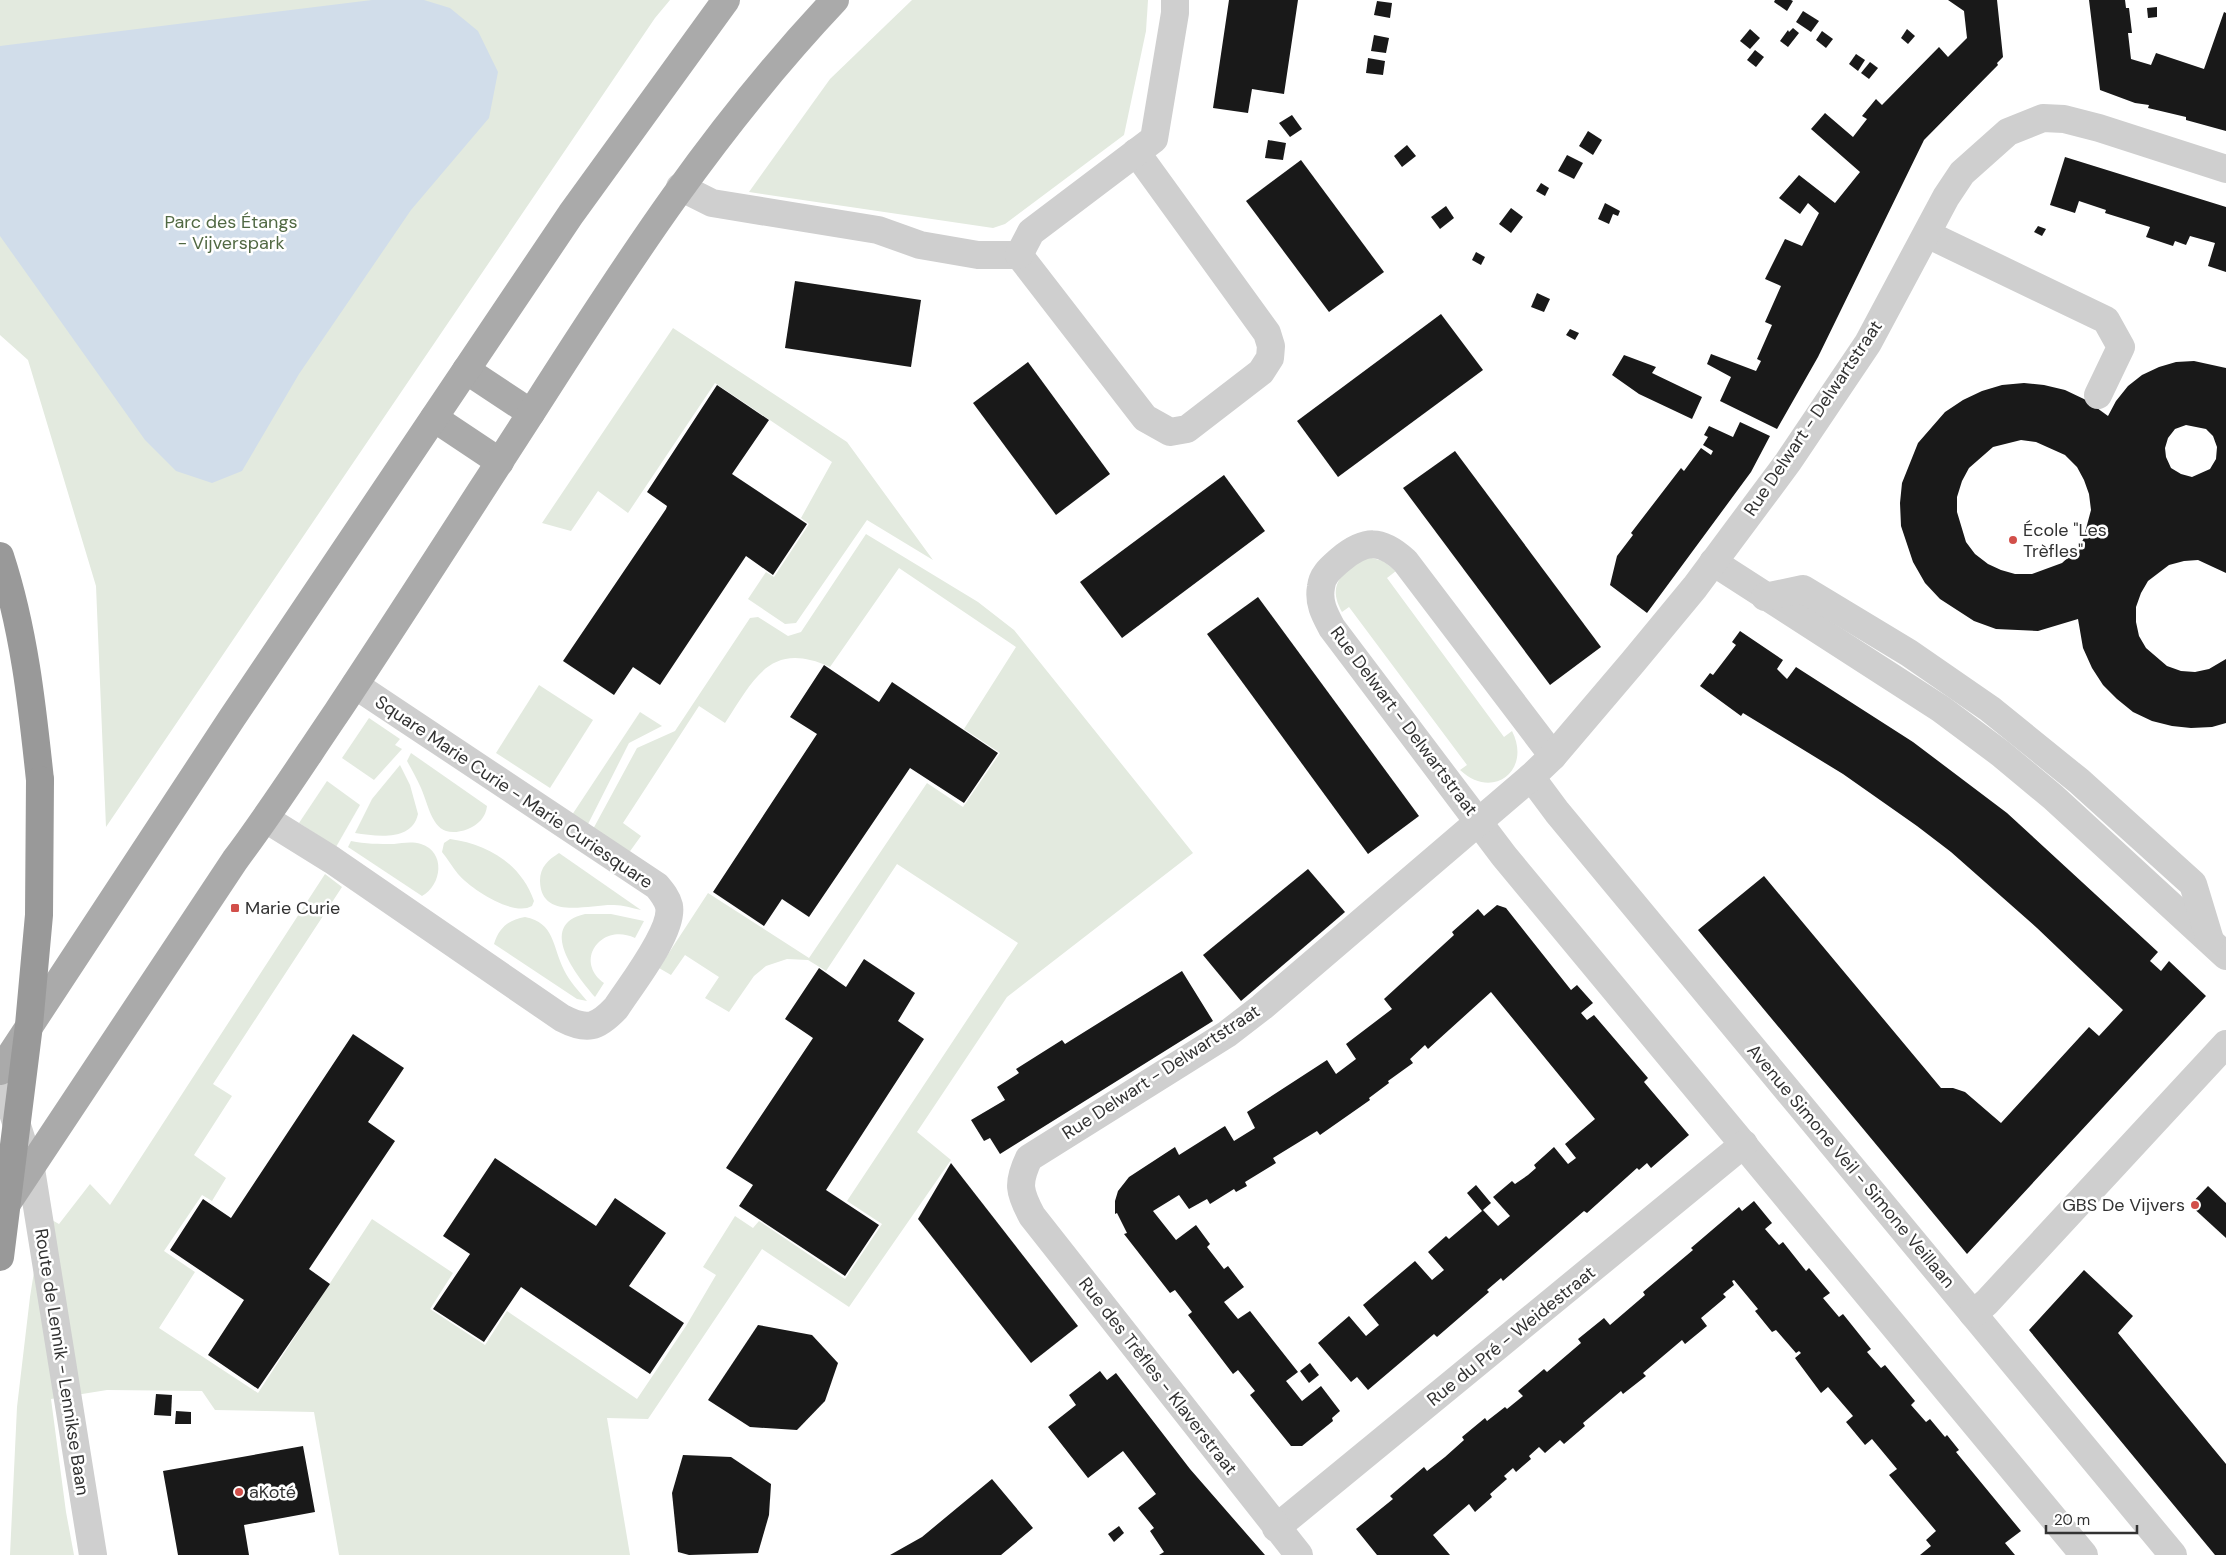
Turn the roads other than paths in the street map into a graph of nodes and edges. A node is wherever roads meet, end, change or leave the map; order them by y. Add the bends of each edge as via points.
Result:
1 (726, 0) edge
2 (835, 0) edge
3 (1175, 0) edge
4 (1136, 152) junction
5 (2226, 170) edge
6 (680, 187) junction
7 (1926, 234) junction
8 (1019, 255) junction
9 (466, 370) junction
10 (2098, 395) dead end
11 (531, 413) junction
12 (434, 418) junction
13 (500, 462) junction
14 (0, 556) edge
15 (1713, 562) junction
16 (354, 685) junction
17 (1553, 756) junction
18 (1531, 777) junction
19 (266, 819) junction
20 (1479, 821) junction
21 (2218, 949) edge
22 (2226, 1044) edge
23 (0, 1072) edge
24 (1744, 1144) junction
25 (31, 1169) junction
26 (1021, 1195) joint
27 (0, 1214) edge
28 (0, 1257) edge
29 (1973, 1314) junction
30 (1276, 1528) junction
31 (93, 1555) edge
32 (1299, 1555) edge
33 (2084, 1555) edge
34 (2173, 1555) edge

1 - 9 main road via 571,214
2 - 6 main road via 762,81
3 - 4 street via 1176,13 1154,139
4 - 8 street via 1030,232
4 - 8 street via 1268,333 1270,358 1261,372 1187,430 1170,432 1157,427 1145,418
5 - 7 street, Rue Delwart - Delwartstraat via 2099,128 2064,119 2042,118 2008,132 1962,173
6 - 8 street via 712,203 878,230 920,245 978,255
6 - 11 main road via 632,255
7 - 10 street via 2106,320 2121,347
7 - 15 street, Rue Delwart - Delwartstraat via 1868,343 1788,462
9 - 11 main road
9 - 12 main road
11 - 13 main road
12 - 13 main road
12 - 23 main road
13 - 16 main road
14 - 28 highway, bridge via 29,672 40,780 39,914
15 - 17 street, Rue Delwart - Delwartstraat
15 - 21 street via 1940,709 2000,753 2053,797
16 - 19 main road
16 - 19 street, Square Marie Curie - Marie Curiesquare via 657,886 669,906 669,916 664,931 620,1002 606,1019 593,1027 576,1026 332,860
17 - 18 street, Rue Delwart - Delwartstraat
17 - 20 street, Rue Delwart - Delwartstraat via 1395,551 1382,545 1361,546 1329,569 1322,578 1320,589 1321,605 1332,628
18 - 20 street, Rue Delwart - Delwartstraat
18 - 29 street, Avenue Simone Veil - Simone Veillaan
19 - 25 main road via 235,860
20 - 24 street via 1510,863
20 - 26 street, Rue Delwart - Delwartstraat via 1227,1034 1029,1158 1021,1175
22 - 29 street
23 - 25 street, Route de Lennik - Lennikse Baan
24 - 30 street, Rue du Pré - Weidestraat
24 - 33 street
25 - 27 main road
25 - 31 street, Route de Lennik - Lennikse Baan
26 - 30 street, Rue des Trèfles - Klaverstraat via 1032,1216
29 - 34 street, Avenue Simone Veil - Simone Veillaan
30 - 32 street, Rue des Trèfles - Klaverstraat

